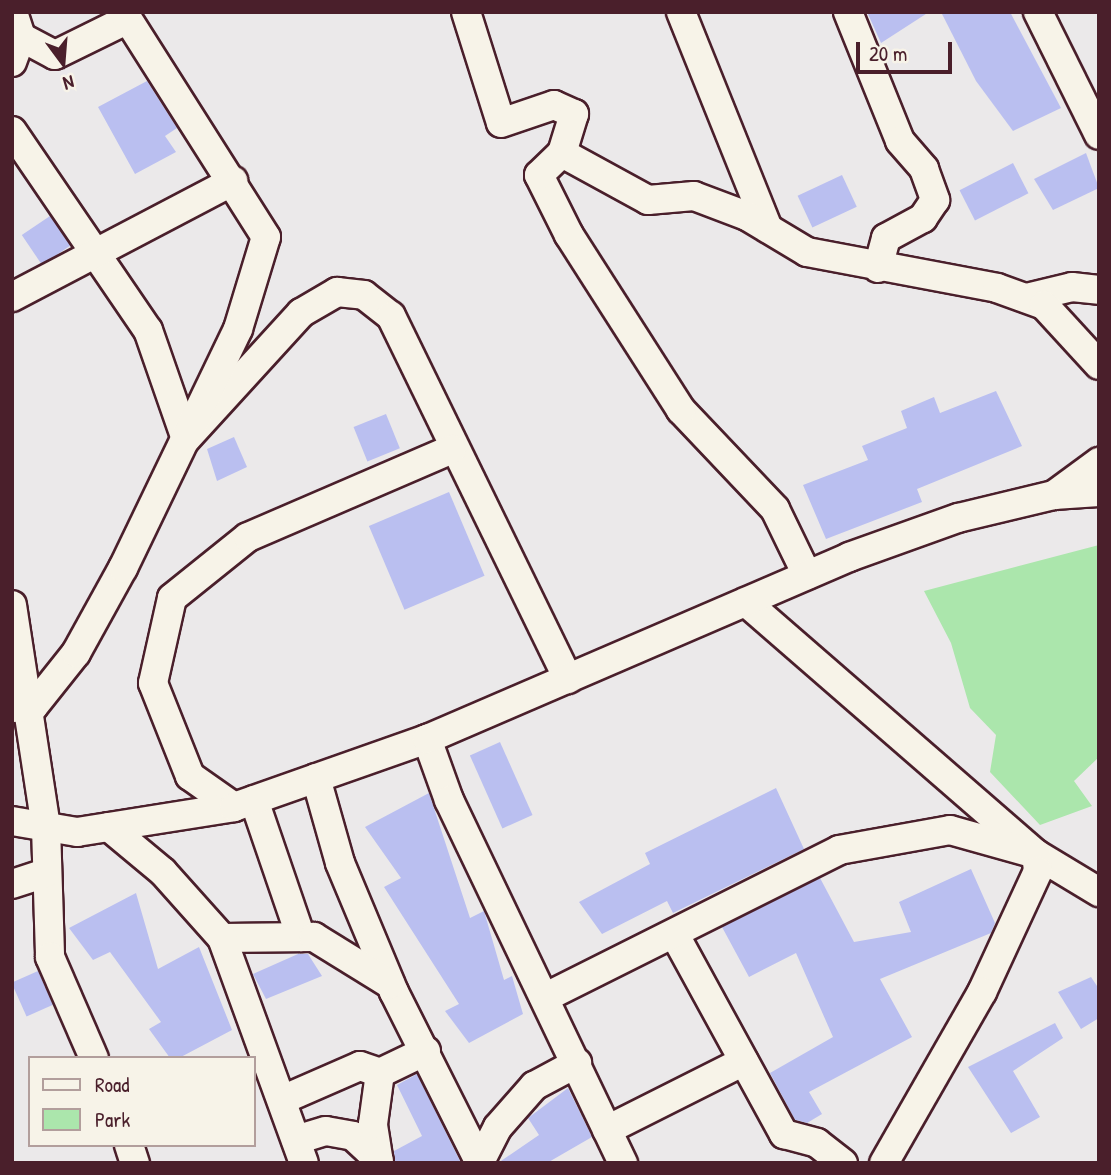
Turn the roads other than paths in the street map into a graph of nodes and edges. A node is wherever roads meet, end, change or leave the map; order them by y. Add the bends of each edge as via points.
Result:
1 (681, 12) edge
2 (848, 12) edge
3 (1038, 12) edge
4 (469, 14) edge
5 (125, 16) edge
6 (15, 37) edge
7 (12, 131) edge
8 (1099, 135) edge
9 (562, 153) junction
10 (233, 181) junction
11 (768, 228) junction
12 (98, 255) junction
13 (878, 268) junction
14 (1099, 290) edge
15 (12, 296) edge
16 (1026, 298) junction
17 (1099, 365) edge
18 (186, 439) junction
19 (452, 449) junction
20 (1099, 462) edge
21 (1099, 492) edge
22 (1054, 495) junction
23 (807, 575) junction
24 (746, 603) junction
25 (12, 605) edge
26 (568, 679) junction
27 (22, 708) edge
28 (427, 739) junction
29 (316, 778) junction
30 (244, 803) junction
31 (12, 821) edge
32 (46, 827) junction
33 (109, 827) junction
34 (1036, 854) junction
35 (46, 873) junction
36 (12, 884) edge
37 (1099, 892) edge
38 (301, 937) junction
39 (676, 937) junction
40 (222, 938) junction
41 (390, 984) junction
42 (545, 998) junction
43 (425, 1051) junction
44 (93, 1056) edge
45 (744, 1062) junction
46 (577, 1063) junction
47 (380, 1073) junction
48 (282, 1100) junction
49 (607, 1130) junction
50 (300, 1151) edge
51 (379, 1161) edge
52 (480, 1162) edge
53 (623, 1163) edge
54 (843, 1163) edge
55 (884, 1163) edge

1 - 11 street
2 - 13 street via 900,141 924,169 935,200 923,218 886,238
3 - 8 street
4 - 9 street via 501,123 554,105 574,114
5 - 6 street via 55,55
5 - 10 street
7 - 12 street
9 - 11 street via 648,200 694,196
9 - 23 street via 539,175 569,235 681,411 775,509
10 - 12 street
10 - 18 street via 266,237 237,329
11 - 13 street via 807,252
12 - 15 street
12 - 18 street via 148,330
13 - 16 street
14 - 16 street via 1072,287
16 - 17 street via 1044,305
18 - 19 street via 233,393 256,355 301,313 337,292 364,295 391,316
18 - 27 street via 76,653
19 - 26 street
19 - 30 street via 248,537 172,598 153,683 190,776
20 - 22 street
21 - 22 street
22 - 23 street via 958,518
23 - 24 street
24 - 26 street
24 - 34 street
25 - 27 street
26 - 28 street
27 - 32 street
28 - 29 street
28 - 42 street via 449,800
29 - 30 street
29 - 41 street via 341,863
30 - 33 street
30 - 38 street
31 - 32 street
32 - 33 street
32 - 35 street
33 - 40 street via 163,872
34 - 37 street
34 - 39 street via 950,830 839,850
34 - 55 street via 1038,871 982,992
35 - 36 street
35 - 44 street via 50,957
38 - 40 street
38 - 41 street via 314,937 358,959
39 - 42 street
39 - 45 street
40 - 48 street via 225,962
41 - 43 street
42 - 46 street
43 - 47 street
43 - 52 street
45 - 49 street
45 - 54 street via 784,1134 817,1143
46 - 49 street
46 - 52 street via 534,1086 498,1127
47 - 48 street via 360,1066
47 - 51 street via 373,1124
48 - 50 street
49 - 53 street
50 - 51 street via 326,1131 352,1136

